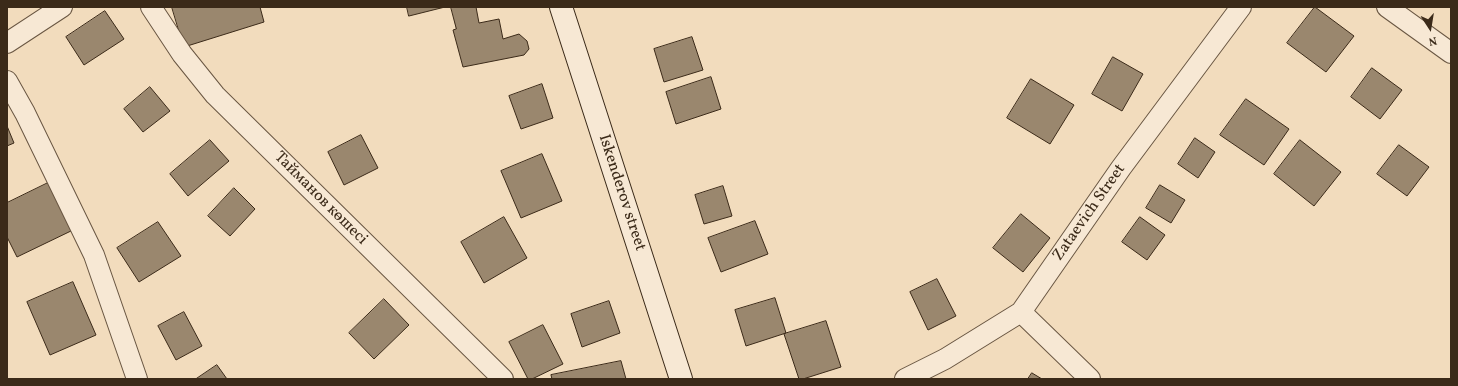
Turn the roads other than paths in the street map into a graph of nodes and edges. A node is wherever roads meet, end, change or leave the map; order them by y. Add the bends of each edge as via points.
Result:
1 (62, 7) edge
2 (151, 7) edge
3 (561, 7) edge
4 (1241, 7) edge
5 (1387, 7) edge
6 (7, 43) edge
7 (1451, 53) edge
8 (7, 81) edge
9 (1021, 312) junction
10 (137, 379) edge
11 (503, 379) edge
12 (681, 379) edge
13 (905, 379) edge
14 (1090, 379) edge

1 - 6 street
2 - 11 street, Тайманов көшесі via 182,54 215,95
3 - 12 street, Iskenderov street
4 - 9 street, Zataevich Street via 1121,168
5 - 7 street
8 - 10 street via 94,255
9 - 13 street, Zataevich Street via 945,359
9 - 14 street

